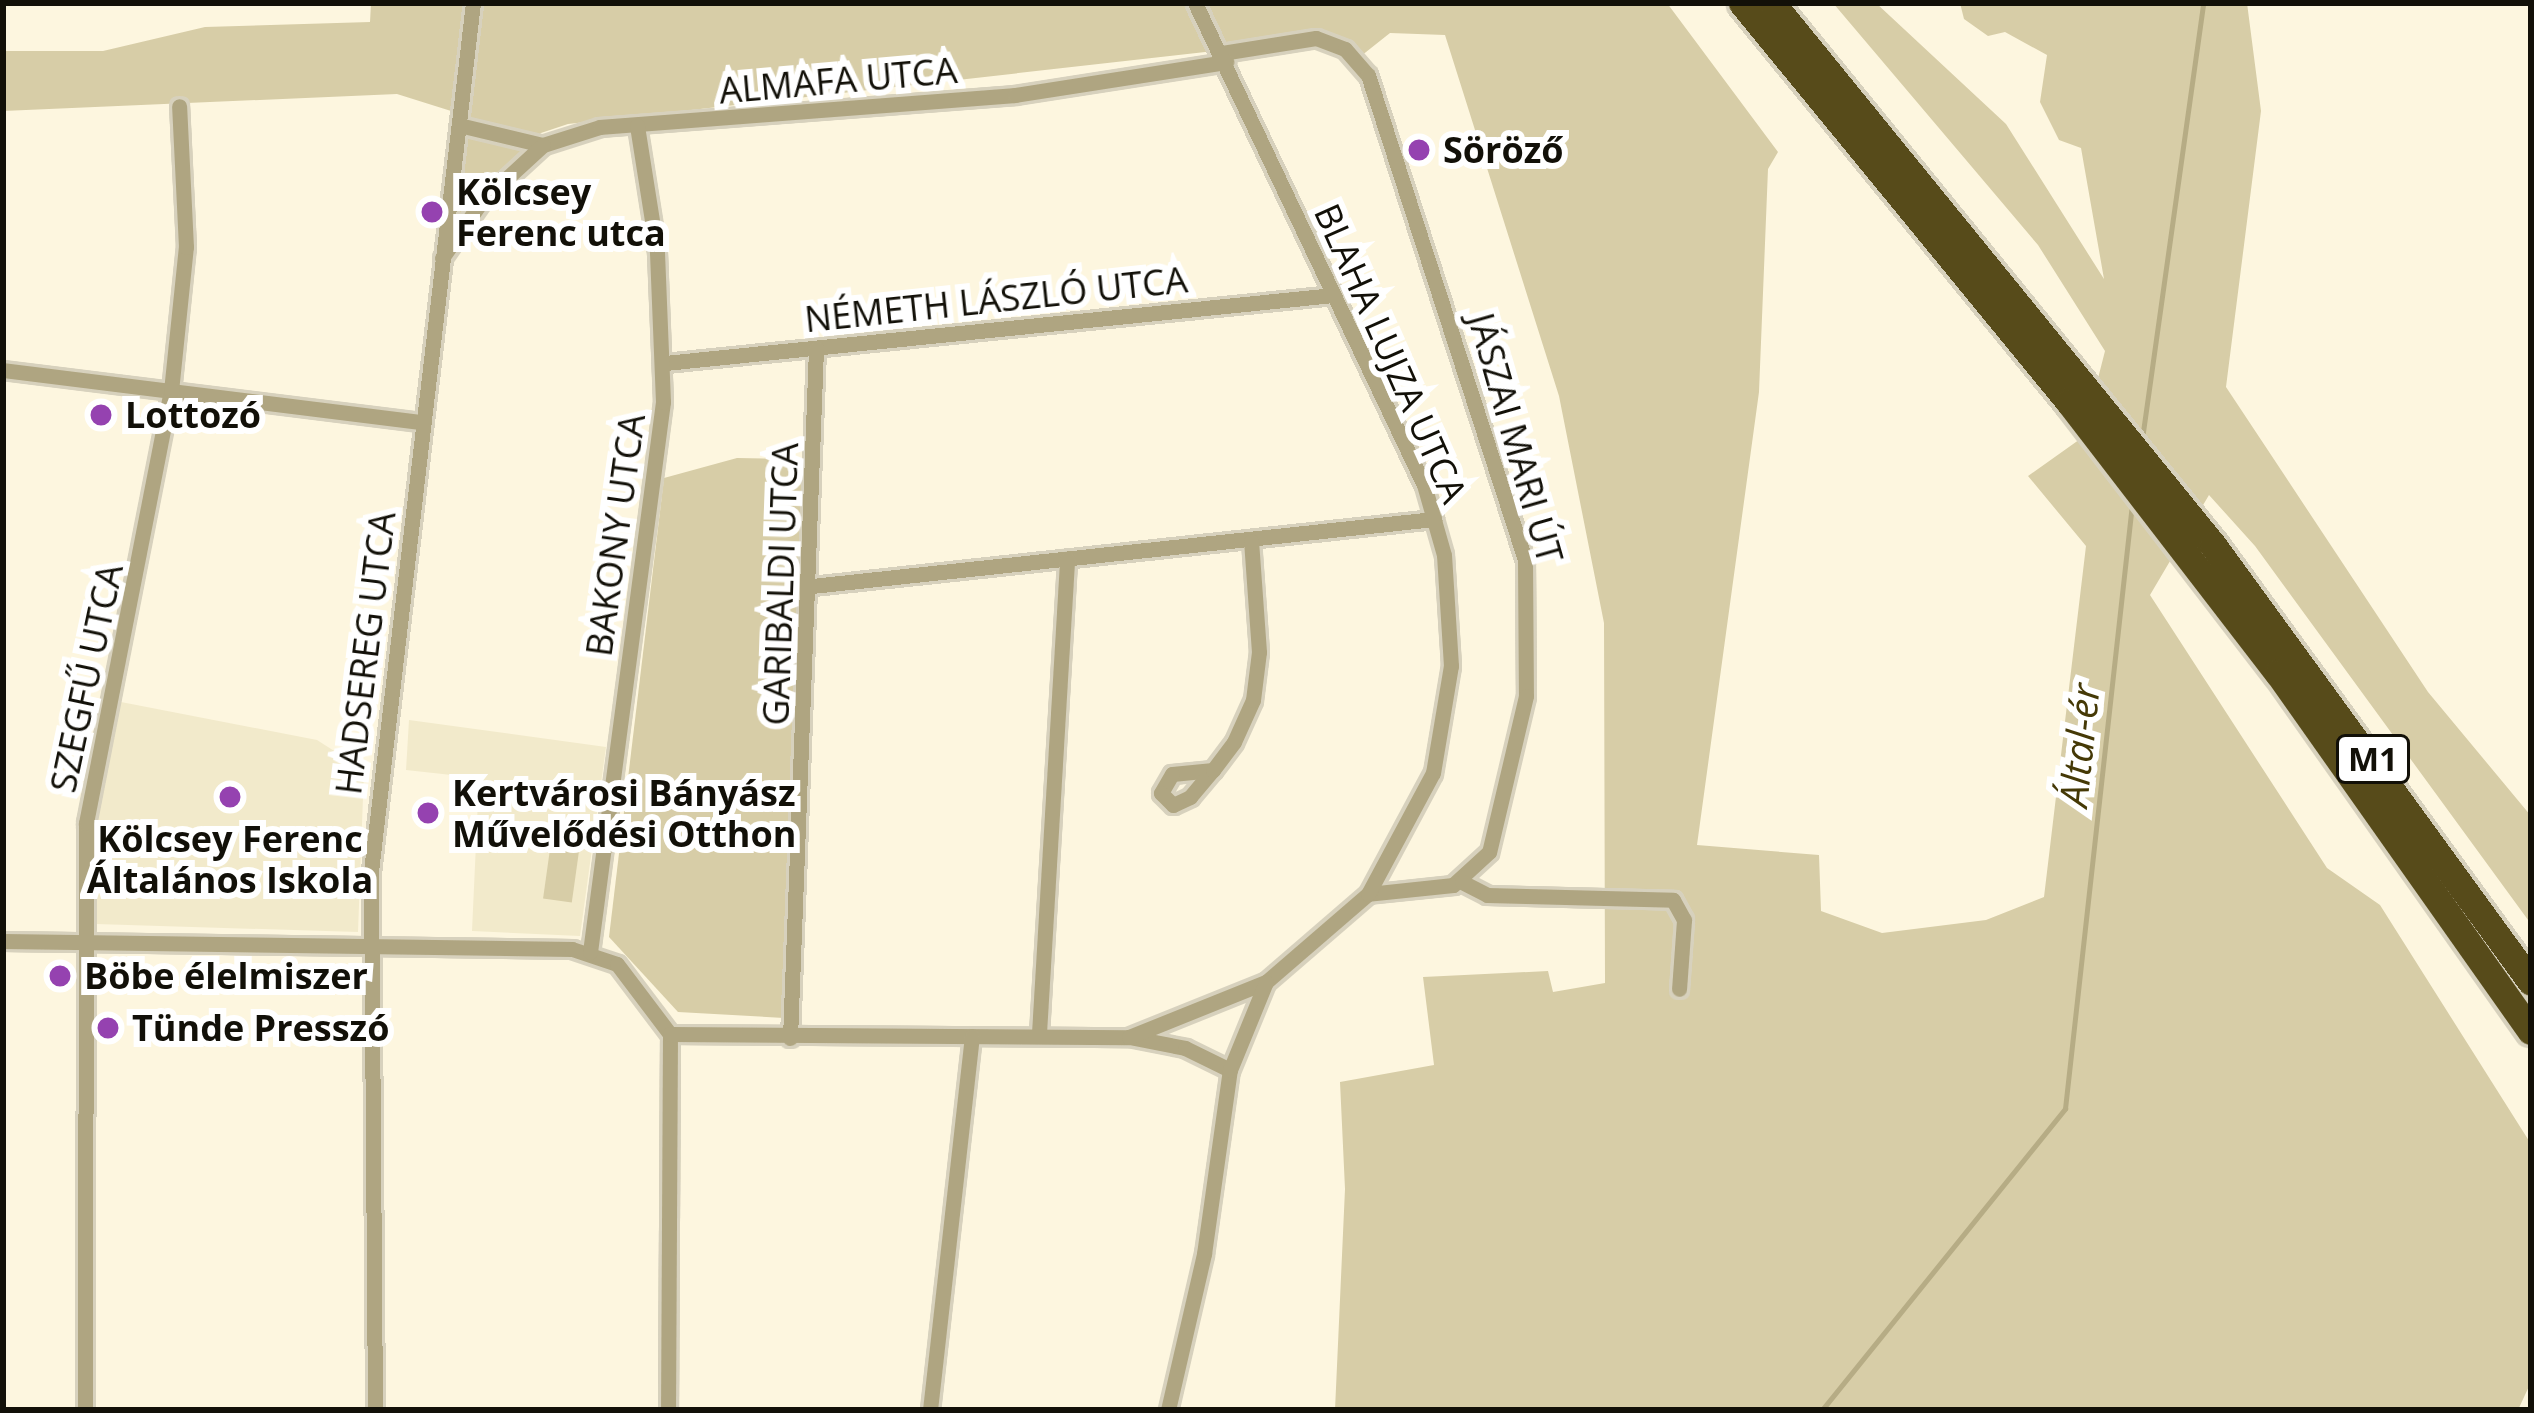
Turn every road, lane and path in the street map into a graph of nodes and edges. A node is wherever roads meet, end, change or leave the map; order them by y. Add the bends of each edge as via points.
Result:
1 (472, 3) edge
2 (1195, 3) edge
3 (1742, 3) edge
4 (1772, 3) edge
5 (1224, 57) junction
6 (179, 106) dead end
7 (459, 125) junction
8 (637, 126) junction
9 (543, 145) junction
10 (439, 264) junction
11 (1333, 295) junction
12 (816, 348) junction
13 (665, 363) junction
14 (3, 370) edge
15 (171, 391) junction
16 (2080, 394) junction
17 (423, 422) junction
18 (1434, 519) junction
19 (1251, 541) junction
20 (1067, 559) junction
21 (812, 586) junction
22 (1213, 770) dead end
23 (1462, 882) junction
24 (1368, 894) junction
25 (3, 941) edge
26 (86, 942) junction
27 (373, 945) junction
28 (590, 952) junction
29 (1266, 982) junction
30 (2531, 982) edge
31 (1679, 989) dead end
32 (2531, 1031) edge
33 (670, 1034) junction
34 (1039, 1034) junction
35 (973, 1036) junction
36 (1129, 1037) junction
37 (790, 1038) junction
38 (1230, 1070) junction
39 (85, 1410) edge
40 (376, 1410) edge
41 (668, 1410) edge
42 (930, 1410) edge
43 (1168, 1410) edge

1 - 7 street, HADSEREG UTCA
2 - 5 street, BLAHA LUJZA UTCA
3 - 16 highway, M1
4 - 16 highway, M1
5 - 8 street, ALMAFA UTCA via 1015,95
5 - 11 street, BLAHA LUJZA UTCA
5 - 23 street, JÁSZAI MARI ÚT via 1316,38 1345,49 1369,75 1516,518 1531,604 1526,696 1498,832
6 - 15 street, SZEGFŰ UTCA via 186,247
7 - 9 street, ALMAFA UTCA
7 - 10 street, HADSEREG UTCA
8 - 9 street, ALMAFA UTCA
8 - 13 street, BAKONY UTCA
9 - 10 street, HADSEREG UTCA via 481,202
10 - 17 street, HADSEREG UTCA
11 - 12 street, NÉMETH LÁSZLÓ UTCA
11 - 18 street, BLAHA LUJZA UTCA via 1411,452
12 - 13 street, NÉMETH LÁSZLÓ UTCA
12 - 21 street, GARIBALDI UTCA
13 - 28 street, BAKONY UTCA
14 - 15 street
15 - 17 street
15 - 26 street, SZEGFŰ UTCA via 86,823
16 - 30 highway, M1 via 2213,545
16 - 32 highway, M1
17 - 27 street, HADSEREG UTCA via 383,720
18 - 19 street
18 - 24 street, BLAHA LUJZA UTCA via 1451,631 1442,735 1408,832
19 - 20 street
19 - 22 street via 1255,687
20 - 21 street
20 - 34 street
21 - 37 street, GARIBALDI UTCA
23 - 24 street
23 - 31 street via 1487,895 1673,900 1684,920
24 - 29 street, BLAHA LUJZA UTCA
25 - 26 street
26 - 27 street
26 - 39 street, SZEGFŰ UTCA
27 - 28 street
27 - 40 street, HADSEREG UTCA
28 - 33 street via 617,964
29 - 36 street, BLAHA LUJZA UTCA
29 - 38 street
33 - 37 street, BLAHA LUJZA UTCA
33 - 41 street
34 - 35 street, BLAHA LUJZA UTCA
34 - 36 street, BLAHA LUJZA UTCA
35 - 37 street, BLAHA LUJZA UTCA
35 - 42 street
36 - 38 street, BLAHA LUJZA UTCA via 1185,1048
38 - 43 street via 1204,1254

